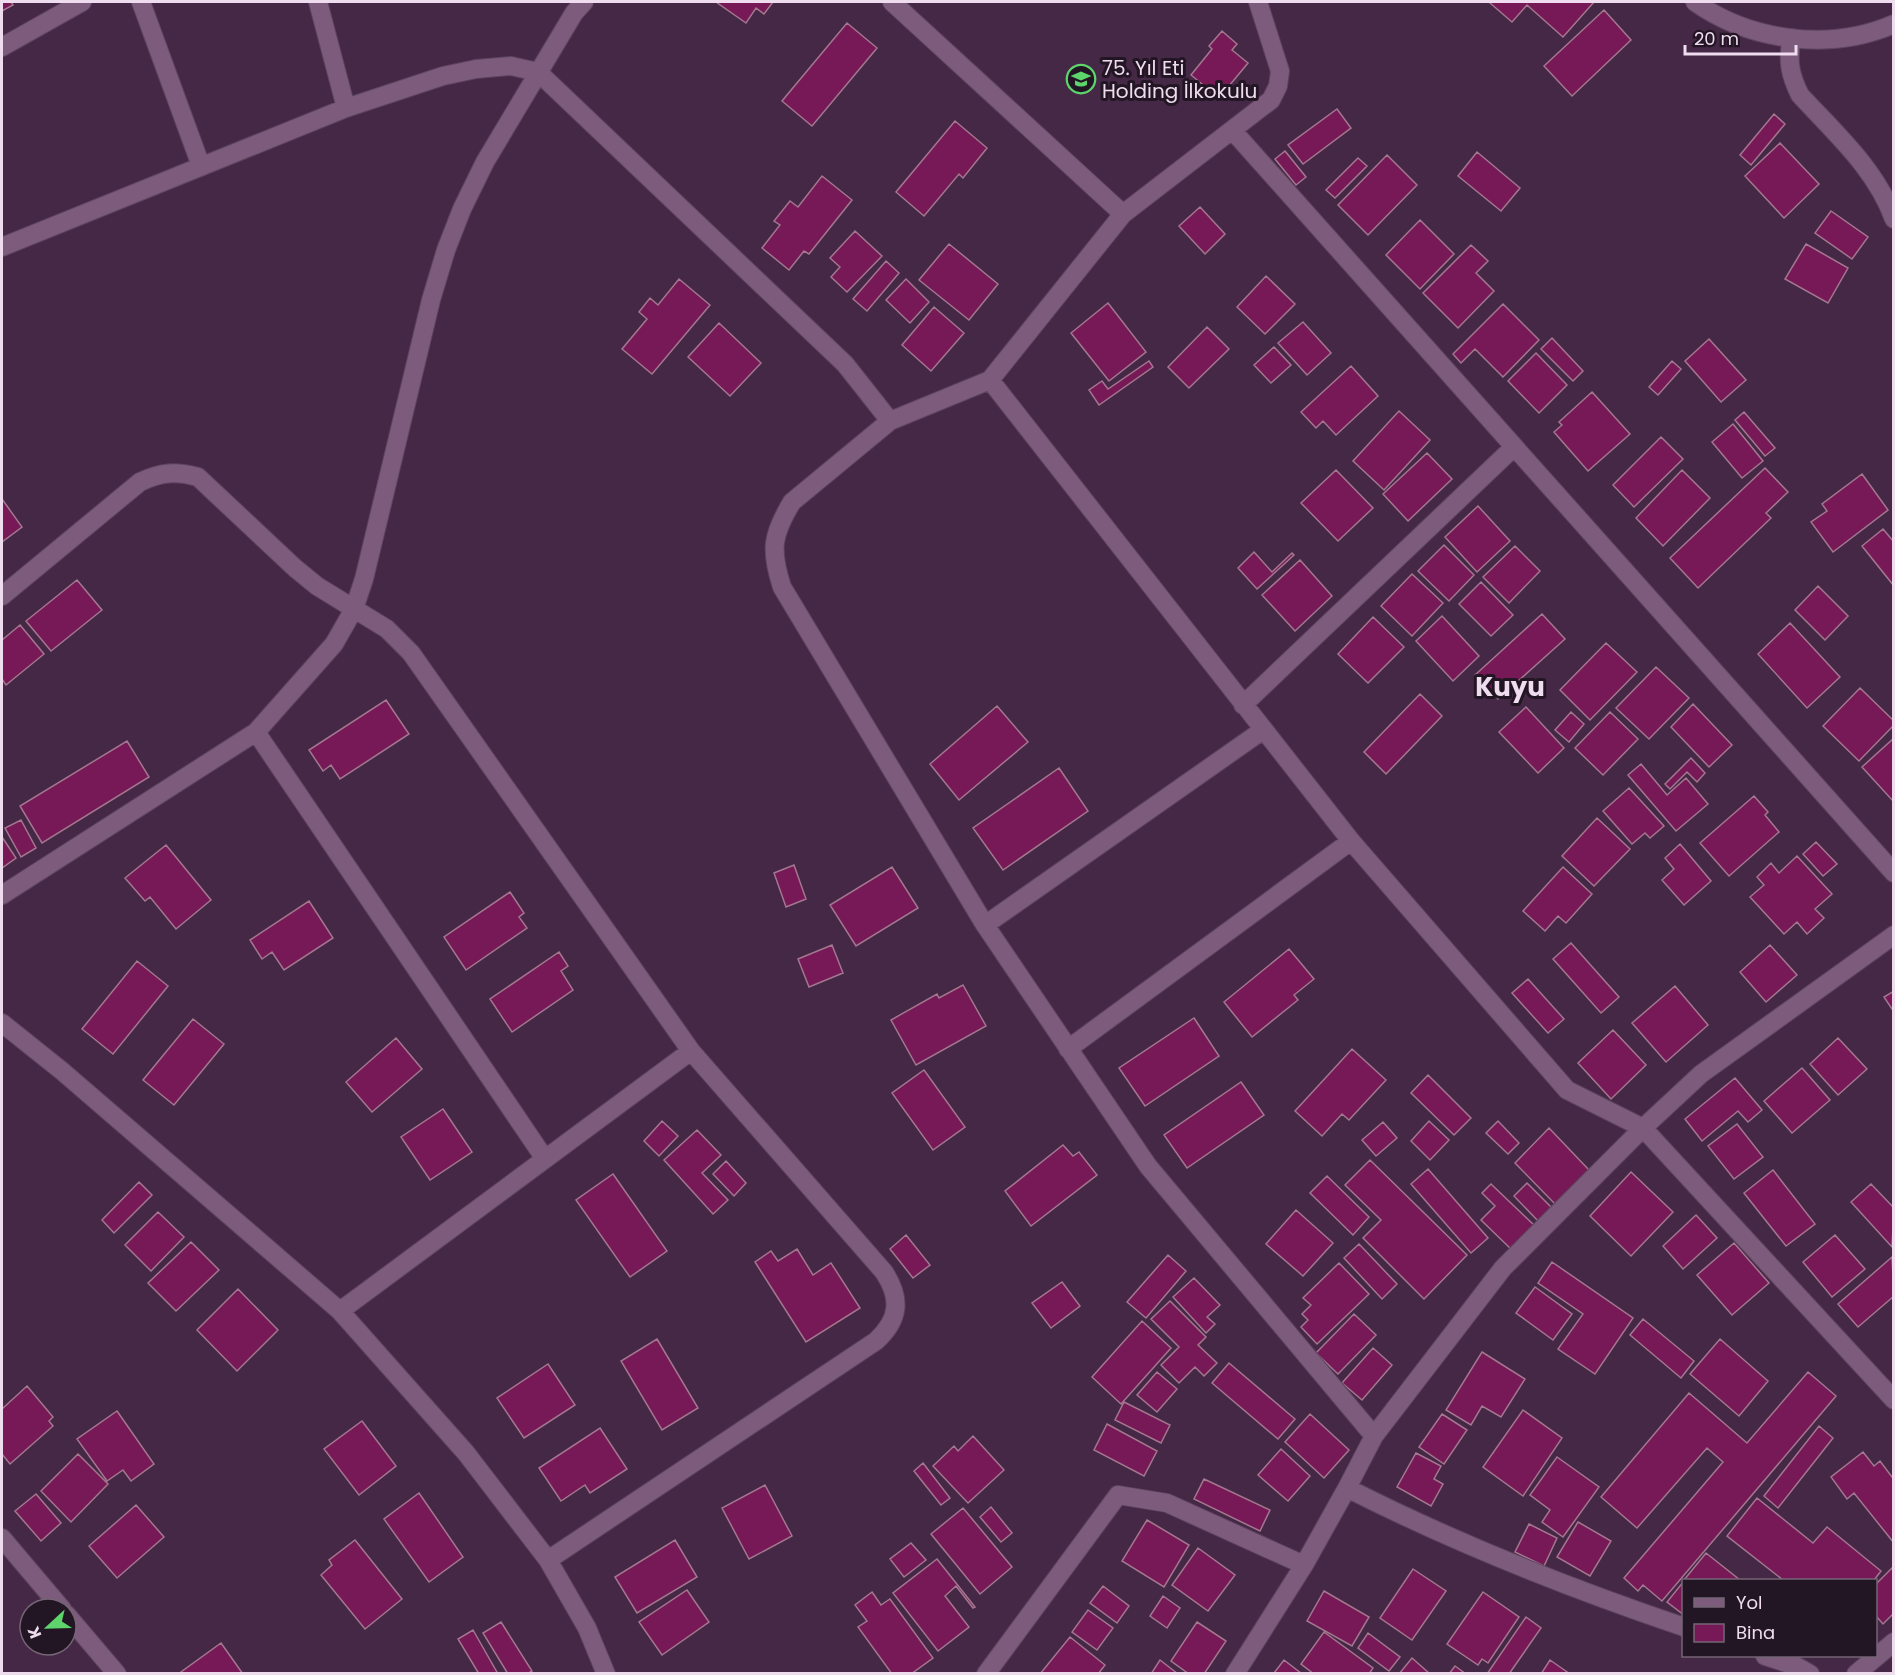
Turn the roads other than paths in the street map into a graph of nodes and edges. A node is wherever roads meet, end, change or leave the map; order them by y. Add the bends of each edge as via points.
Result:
1 (82, 2) edge
2 (141, 2) edge
3 (318, 2) edge
4 (584, 2) edge
5 (892, 2) edge
6 (1258, 2) edge
7 (1695, 2) edge
8 (1893, 24) edge
9 (1792, 38) junction
10 (2, 47) edge
11 (538, 72) junction
12 (346, 108) junction
13 (1233, 131) junction
14 (201, 166) junction
15 (1123, 214) junction
16 (1893, 219) edge
17 (2, 247) edge
18 (990, 380) junction
19 (890, 421) junction
20 (1514, 447) junction
21 (2, 596) edge
22 (354, 609) junction
23 (1243, 705) junction
24 (1263, 730) junction
25 (256, 732) junction
26 (1351, 842) junction
27 (1893, 873) edge
28 (2, 895) edge
29 (985, 924) junction
30 (1893, 935) edge
31 (2, 1023) edge
32 (1068, 1049) junction
33 (691, 1051) junction
34 (1643, 1128) junction
35 (545, 1159) junction
36 (340, 1311) junction
37 (1893, 1400) edge
38 (1374, 1436) junction
39 (1347, 1488) junction
40 (2, 1538) edge
41 (548, 1560) junction
42 (1304, 1565) junction
43 (52, 1597) edge
44 (1682, 1627) edge
45 (78, 1628) edge
46 (1893, 1642) edge
47 (1877, 1656) edge
48 (1768, 1657) edge
49 (1876, 1657) edge
50 (1799, 1671) edge
51 (117, 1674) edge
52 (606, 1674) edge
53 (986, 1674) edge
54 (1235, 1674) edge
55 (1856, 1674) edge

1 - 10 street
2 - 14 street
3 - 12 street
4 - 11 street
5 - 15 street
6 - 13 street via 1280,71 1278,86 1271,100
7 - 9 street via 1712,14 1752,30
8 - 9 street via 1831,39
9 - 16 street via 1789,65 1800,95 1876,181
11 - 12 street via 511,66 476,69 442,76
11 - 19 street via 845,364
11 - 22 street via 485,162 446,250
12 - 14 street
13 - 15 street
13 - 20 street
14 - 17 street
15 - 18 street
18 - 19 street
18 - 23 street
19 - 29 street via 792,502 775,539 774,562 782,587
20 - 23 street
20 - 27 street
21 - 22 street via 140,482 168,472 198,477 317,586
22 - 25 street via 334,644
22 - 33 street via 387,629 411,653
23 - 24 street
24 - 26 street
24 - 29 street
25 - 28 street
25 - 35 street
26 - 32 street
26 - 34 street via 1567,1090
29 - 32 street
30 - 34 street via 1701,1074
31 - 36 street
32 - 38 street via 1148,1166
33 - 35 street
33 - 41 street via 884,1272 896,1297 895,1312 885,1333 876,1341
34 - 37 street
34 - 38 street via 1503,1268
35 - 36 street
36 - 41 street via 466,1454
38 - 39 street
39 - 42 street
39 - 44 street via 1413,1521 1618,1605
40 - 43 street
41 - 52 street via 587,1628
42 - 53 street via 1167,1503 1118,1494
42 - 54 street
45 - 51 street
46 - 47 street
48 - 50 street
49 - 55 street

